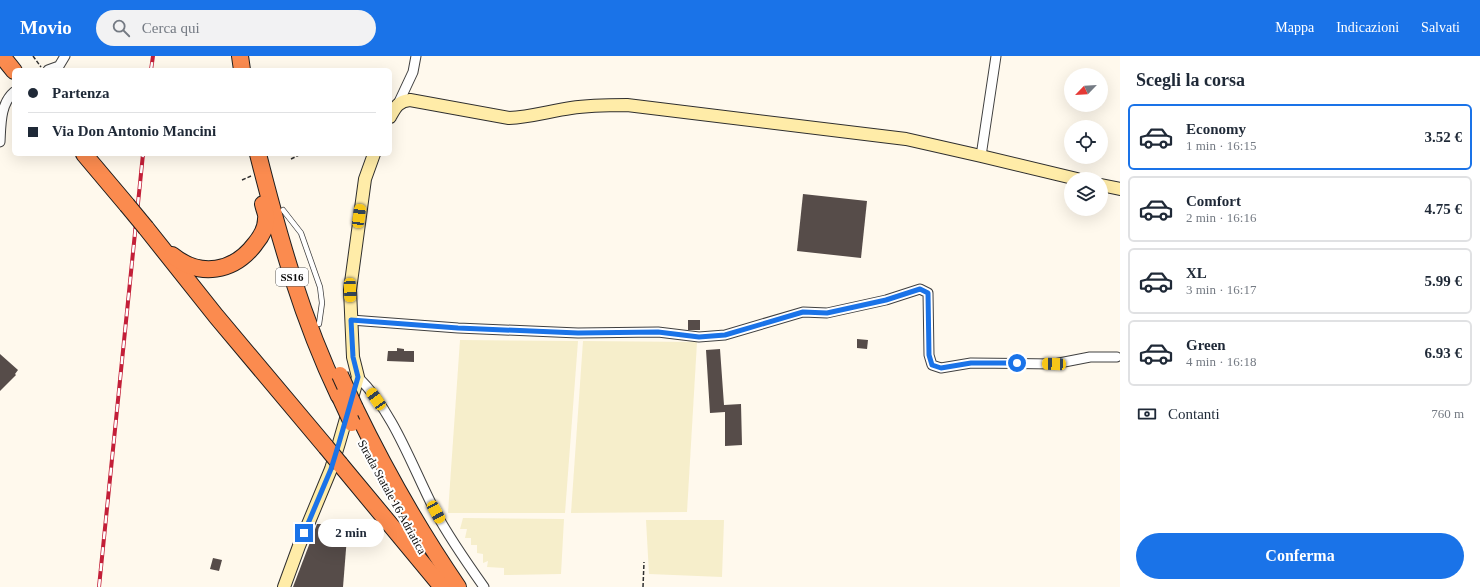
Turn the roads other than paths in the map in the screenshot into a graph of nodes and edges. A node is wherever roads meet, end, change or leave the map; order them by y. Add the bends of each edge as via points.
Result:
1 (2, 56) edge
2 (65, 56) edge
3 (416, 56) edge
4 (996, 56) edge
5 (12, 68) edge
6 (54, 68) edge
7 (12, 94) edge
8 (398, 104) junction
9 (392, 114) edge
10 (0, 142) edge
11 (86, 156) edge
12 (251, 156) edge
13 (259, 156) edge
14 (269, 156) edge
15 (373, 156) edge
16 (981, 156) junction
17 (1064, 176) edge
18 (1108, 186) edge
19 (1120, 189) edge
20 (146, 228) junction
21 (351, 320) junction
22 (1117, 357) dead end
23 (358, 377) junction
24 (354, 415) junction
25 (335, 466) junction
26 (284, 587) edge
27 (442, 587) edge
28 (446, 587) edge
29 (458, 587) edge
30 (484, 587) edge

1 - 5 highway
2 - 6 street via 59,66
3 - 8 street via 413,72
4 - 16 street
7 - 10 street via 7,98 3,110
8 - 9 street
8 - 16 street via 403,100 410,100 510,118 592,105 627,105 906,139
11 - 20 highway, bridge
12 - 20 highway via 266,219 261,237 249,253 233,264 212,270 184,264 168,252
13 - 24 highway, Strada Statale 16 Adriatica / SS16, bridge via 301,303 327,372 339,396
14 - 24 highway, Strada Statale 16 Adriatica / SS16, bridge via 294,250
15 - 21 street via 365,179 352,263
16 - 17 street
18 - 19 street
20 - 25 highway, bridge via 326,447
21 - 22 street via 578,333 658,332 699,337 725,335 803,312 827,313 879,302 920,289 928,293 929,355 932,365 941,368 971,363 1054,364 1090,357
21 - 23 street via 353,357
23 - 25 street
23 - 30 street via 372,392 398,434 448,535
24 - 28 highway, Strada Statale 16 Adriatica / SS16 via 397,509
24 - 29 highway, Strada Statale 16 Adriatica / SS16
25 - 26 street via 299,546
25 - 27 highway

